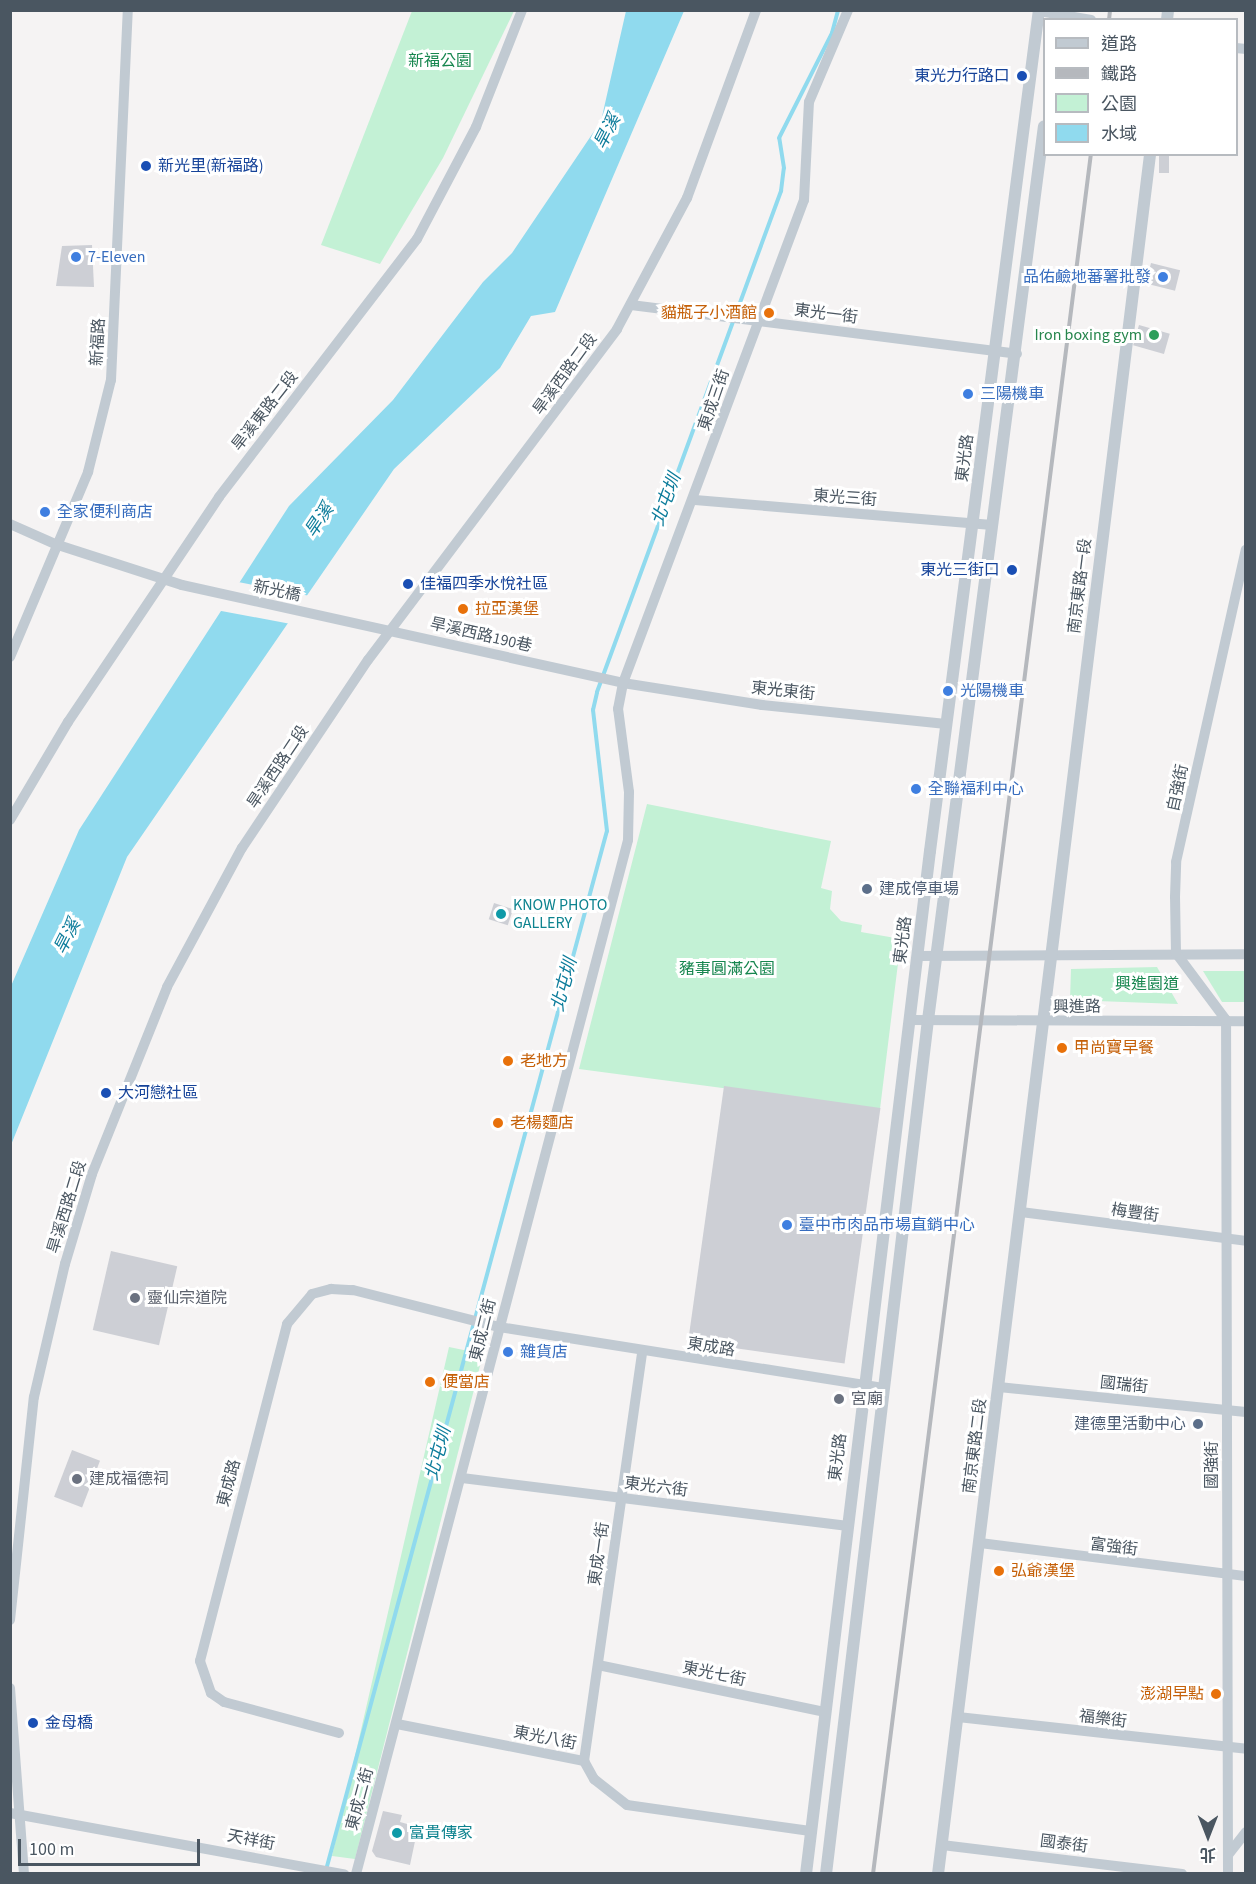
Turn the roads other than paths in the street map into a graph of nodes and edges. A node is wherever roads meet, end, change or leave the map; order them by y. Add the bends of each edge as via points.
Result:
1 (128, 10) edge
2 (522, 10) edge
3 (756, 10) edge
4 (1039, 11) edge
5 (846, 15) edge
6 (1058, 15) edge
7 (1078, 18) edge
8 (1043, 134) edge
9 (1150, 156) edge
10 (631, 305) junction
11 (757, 321) junction
12 (994, 352) junction
13 (1017, 354) junction
14 (695, 500) junction
15 (974, 522) junction
16 (10, 524) edge
17 (992, 525) junction
18 (55, 544) junction
19 (1245, 550) edge
20 (166, 579) junction
21 (365, 625) joint
22 (390, 630) junction
23 (10, 657) edge
24 (620, 682) junction
25 (946, 724) junction
26 (629, 792) joint
27 (10, 820) edge
28 (1176, 953) junction
29 (1052, 954) junction
30 (1245, 954) edge
31 (917, 956) junction
32 (936, 957) junction
33 (909, 1020) junction
34 (928, 1020) junction
35 (1226, 1020) junction
36 (1245, 1021) edge
37 (1044, 1022) junction
38 (1021, 1212) junction
39 (1228, 1241) junction
40 (1245, 1241) edge
41 (499, 1327) junction
42 (642, 1351) junction
43 (863, 1386) junction
44 (999, 1387) junction
45 (883, 1389) junction
46 (1227, 1412) junction
47 (1245, 1412) edge
48 (462, 1478) junction
49 (622, 1497) junction
50 (846, 1526) junction
51 (980, 1543) junction
52 (1227, 1576) junction
53 (1245, 1576) edge
54 (10, 1620) edge
55 (598, 1665) junction
56 (10, 1688) edge
57 (824, 1712) junction
58 (958, 1717) junction
59 (397, 1724) junction
60 (339, 1734) dead end
61 (1229, 1749) junction
62 (1245, 1749) edge
63 (584, 1761) junction
64 (14, 1814) edge
65 (810, 1831) junction
66 (1245, 1832) edge
67 (942, 1845) junction
68 (1228, 1855) junction
69 (24, 1874) edge
70 (344, 1874) edge
71 (356, 1874) edge
72 (806, 1874) edge
73 (826, 1874) edge
74 (938, 1874) edge
75 (1182, 1874) edge
76 (1228, 1874) edge

1 - 18 street, 新福路 via 111,380 88,472
2 - 20 street, 旱溪東路二段 via 476,127 417,239 232,479
3 - 10 street, 旱溪西路二段 via 687,198
4 - 6 street
4 - 12 street, 東光路
5 - 11 street, 東成三街 via 809,102 804,200
6 - 7 street
8 - 13 street
9 - 29 street, 南京東路一段
10 - 11 street, 東光一街
10 - 22 street, 旱溪西路二段 via 479,516
11 - 12 street, 東光一街
11 - 14 street, 東成三街
12 - 13 street, 東光一街
12 - 15 street, 東光路
13 - 17 street
14 - 15 street, 東光三街
14 - 24 street, 東成三街
15 - 17 street, 東光三街
15 - 25 street, 東光路
16 - 18 street, 新光橋
17 - 32 street
18 - 20 street, 新光橋
18 - 23 street, 新福路
19 - 28 street, 自強街 via 1176,862
20 - 21 street, 新光橋
20 - 27 street, 旱溪東路二段 via 68,722
21 - 22 street, 旱溪西路190巷
22 - 24 street, 旱溪西路190巷
22 - 54 street, 旱溪西路二段 via 242,848 166,987 125,1084 65,1264 34,1397
24 - 25 street, 東光東街 via 762,705
24 - 26 street, 東成三街 via 619,736
25 - 31 street, 東光路
26 - 41 street, 東成二街 via 623,860
28 - 29 street
28 - 30 street
28 - 35 street
29 - 32 street
29 - 37 street, 南京東路一段
31 - 32 street
31 - 33 street, 東光路
32 - 34 street
33 - 34 street, 興進路
33 - 43 street, 東光路
34 - 37 street, 興進路
34 - 45 street
35 - 36 street, 興進路
35 - 37 street, 興進路
35 - 39 street, 國強街
37 - 38 street, 南京東路二段
38 - 39 street, 梅豐街
38 - 44 street, 南京東路二段
39 - 40 street, 梅豐街
39 - 46 street, 國強街
41 - 42 street, 東成路
41 - 48 street, 東成二街
41 - 60 street, 東成路 via 331,1288 312,1294 298,1306 287,1324 203,1640 204,1677 212,1693 224,1702
42 - 43 street, 東成路
42 - 49 street, 東成一街
43 - 45 street, 東成路
43 - 50 street, 東光路
44 - 46 street, 國瑞街
44 - 51 street, 南京東路二段
45 - 73 street
46 - 47 street, 國瑞街
46 - 52 street, 國強街
48 - 49 street, 東光六街
48 - 59 street, 東成二街
49 - 50 street, 東光六街
49 - 55 street, 東成一街
50 - 57 street, 東光路
51 - 52 street, 富強街
51 - 58 street, 南京東路二段
52 - 53 street, 富強街
52 - 61 street, 國強街
55 - 57 street, 東光七街
55 - 63 street, 東成一街
56 - 64 street
57 - 65 street, 東光路
58 - 61 street, 福樂街
58 - 67 street, 南京東路二段
59 - 63 street, 東光八街
59 - 71 street, 東成二街
61 - 62 street, 福樂街
61 - 68 street, 國強街
63 - 65 street, 東光八街 via 594,1779 627,1805
64 - 69 street
64 - 70 street, 天祥街
65 - 72 street, 東光路
66 - 68 street
67 - 74 street, 南京東路二段
67 - 75 street, 國泰街
68 - 76 street, 國強街

